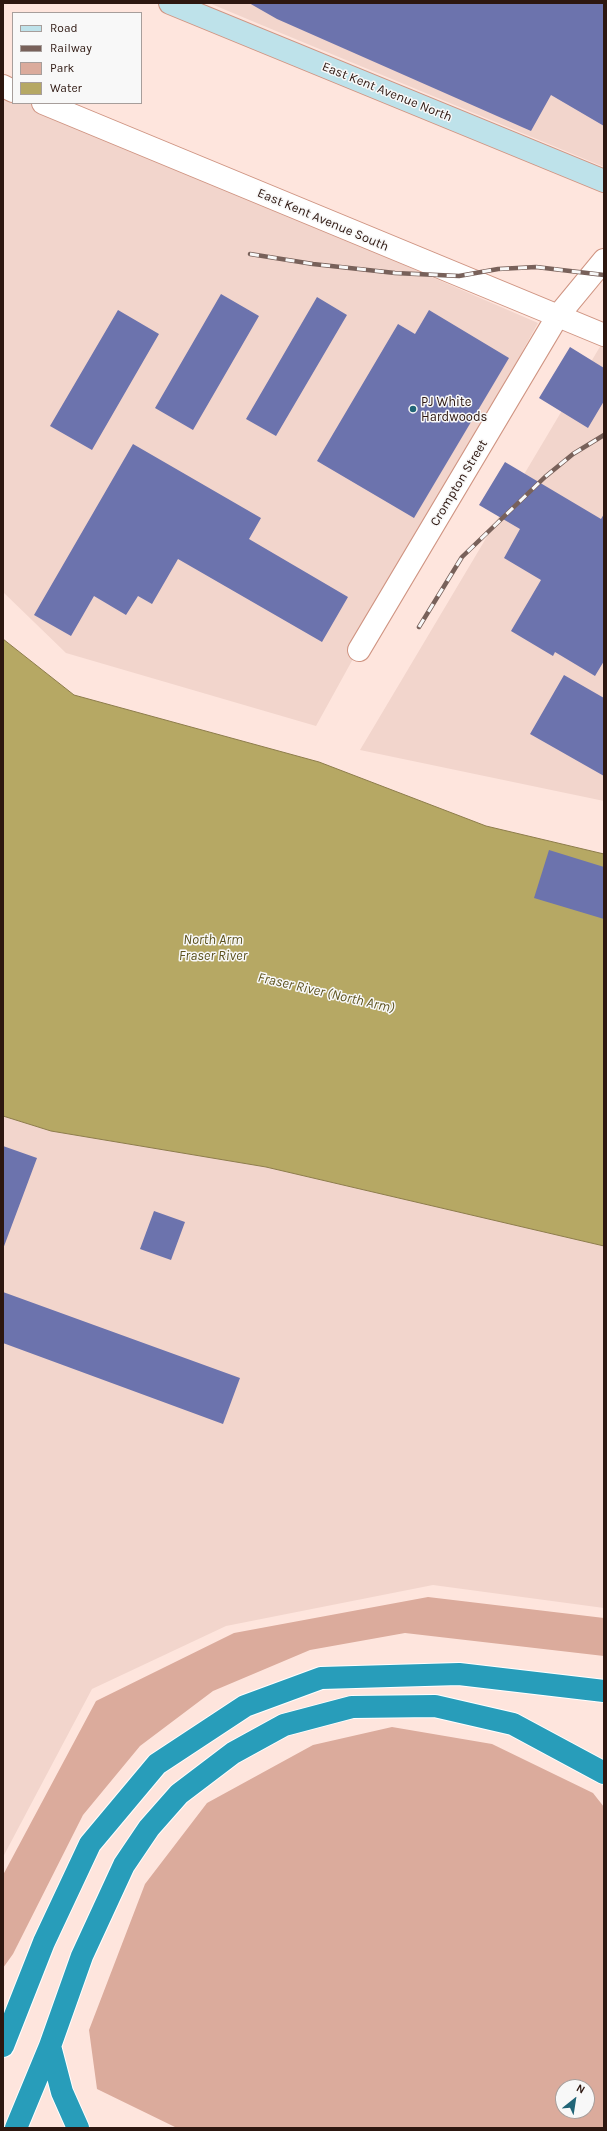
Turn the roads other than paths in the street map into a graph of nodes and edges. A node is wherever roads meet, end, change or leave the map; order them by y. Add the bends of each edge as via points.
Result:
1 (170, 3) edge
2 (3, 86) edge
3 (12, 90) edge
4 (45, 104) edge
5 (604, 181) edge
6 (604, 260) edge
7 (557, 318) junction
8 (604, 335) edge
9 (359, 650) dead end
10 (604, 1691) edge
11 (604, 1772) edge
12 (9, 2019) edge
13 (3, 2046) edge
14 (50, 2046) junction
15 (16, 2128) edge
16 (78, 2128) edge

1 - 5 street, East Kent Avenue North
2 - 3 street
4 - 7 street, East Kent Avenue South
6 - 7 street, Crompton Street
7 - 8 street, East Kent Avenue South
7 - 9 street, Crompton Street
10 - 12 highway via 459,1674 321,1678 245,1706 157,1764 90,1844
11 - 14 highway via 513,1724 435,1706 352,1707 284,1725 233,1753 179,1794 149,1828 124,1866 82,1956
12 - 13 highway
14 - 15 highway
14 - 16 highway via 62,2092

